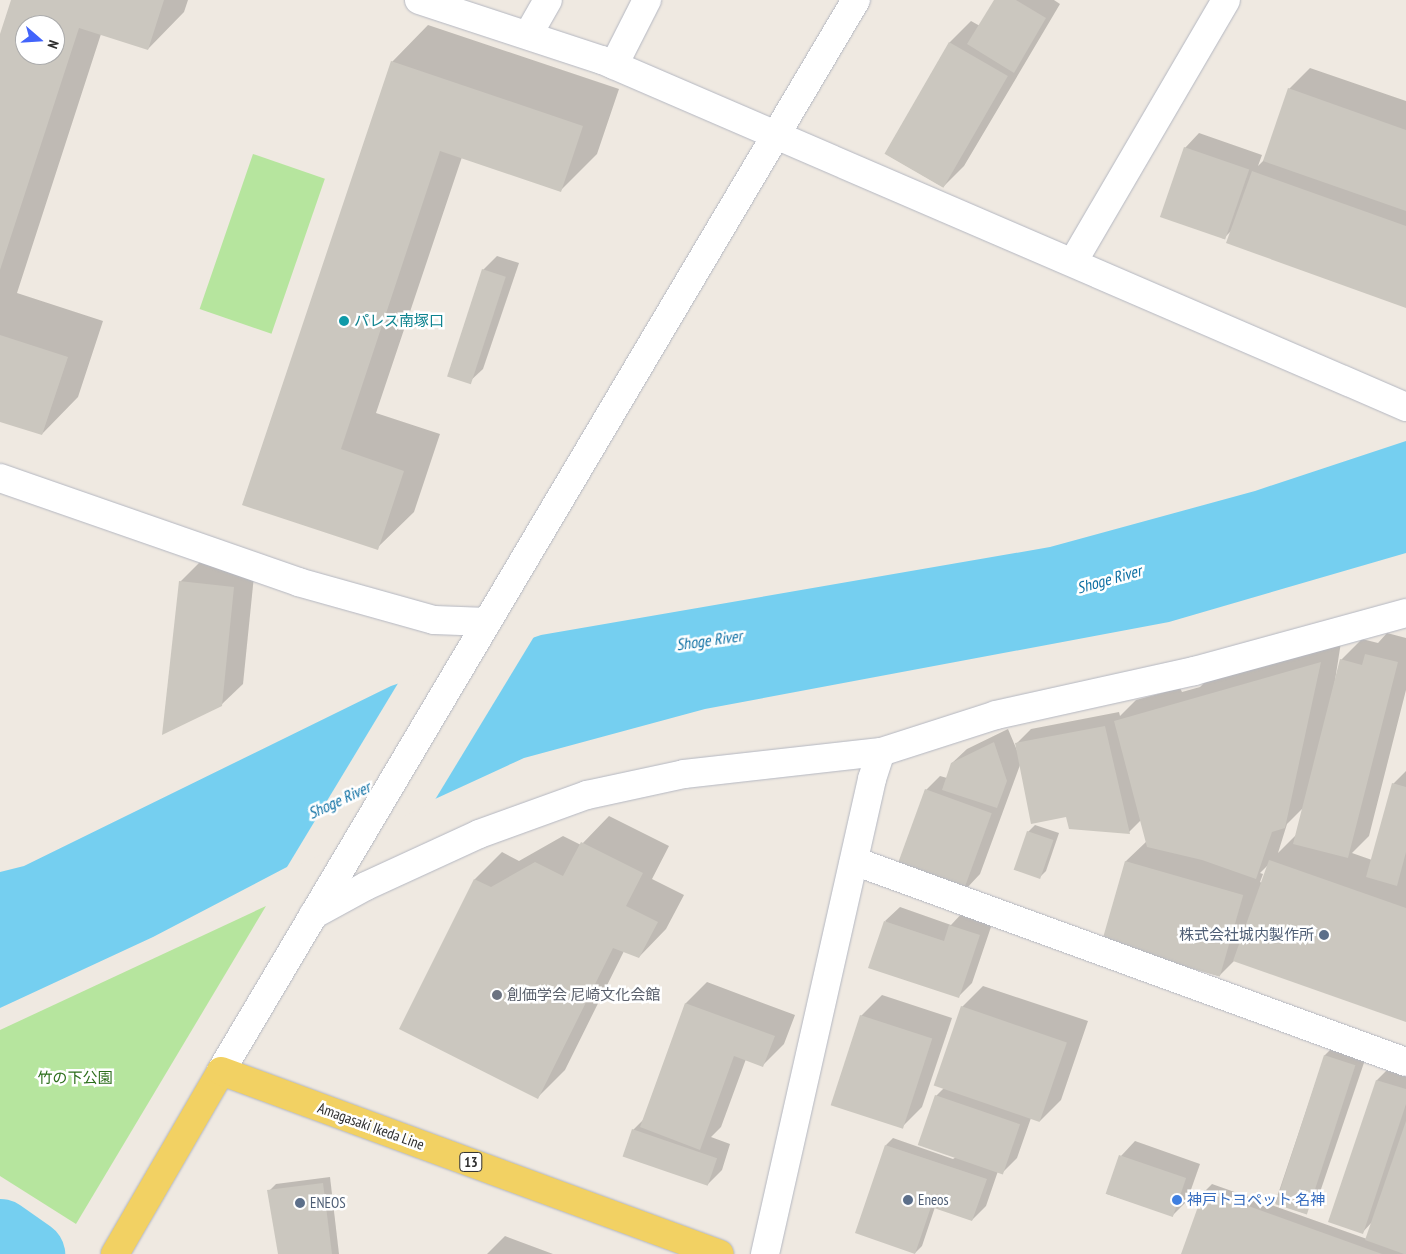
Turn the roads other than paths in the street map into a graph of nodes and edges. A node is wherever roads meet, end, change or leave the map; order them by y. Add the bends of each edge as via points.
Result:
1 (420, 0) edge
2 (548, 0) edge
3 (647, 0) edge
4 (856, 0) edge
5 (1226, 0) edge
6 (528, 35) junction
7 (614, 65) junction
8 (778, 134) junction
9 (1073, 262) junction
10 (1398, 398) edge
11 (0, 478) edge
12 (1406, 613) edge
13 (484, 627) junction
14 (881, 752) junction
15 (854, 861) junction
16 (313, 915) junction
17 (1406, 1062) edge
18 (222, 1071) junction
19 (122, 1250) edge
20 (720, 1254) edge
21 (765, 1254) edge

1 - 6 street
2 - 6 street
3 - 7 street
4 - 8 street
5 - 9 street
6 - 7 street
7 - 8 street
8 - 9 street
8 - 13 street
9 - 10 street
11 - 13 street via 298,582 434,620
12 - 14 street via 1194,670 996,715
13 - 16 street
14 - 15 street
14 - 16 street via 684,774 587,795 479,834 366,886
15 - 17 street
15 - 21 street
16 - 18 street
18 - 19 main road
18 - 20 main road, Amagasaki Ikeda Line / 13

